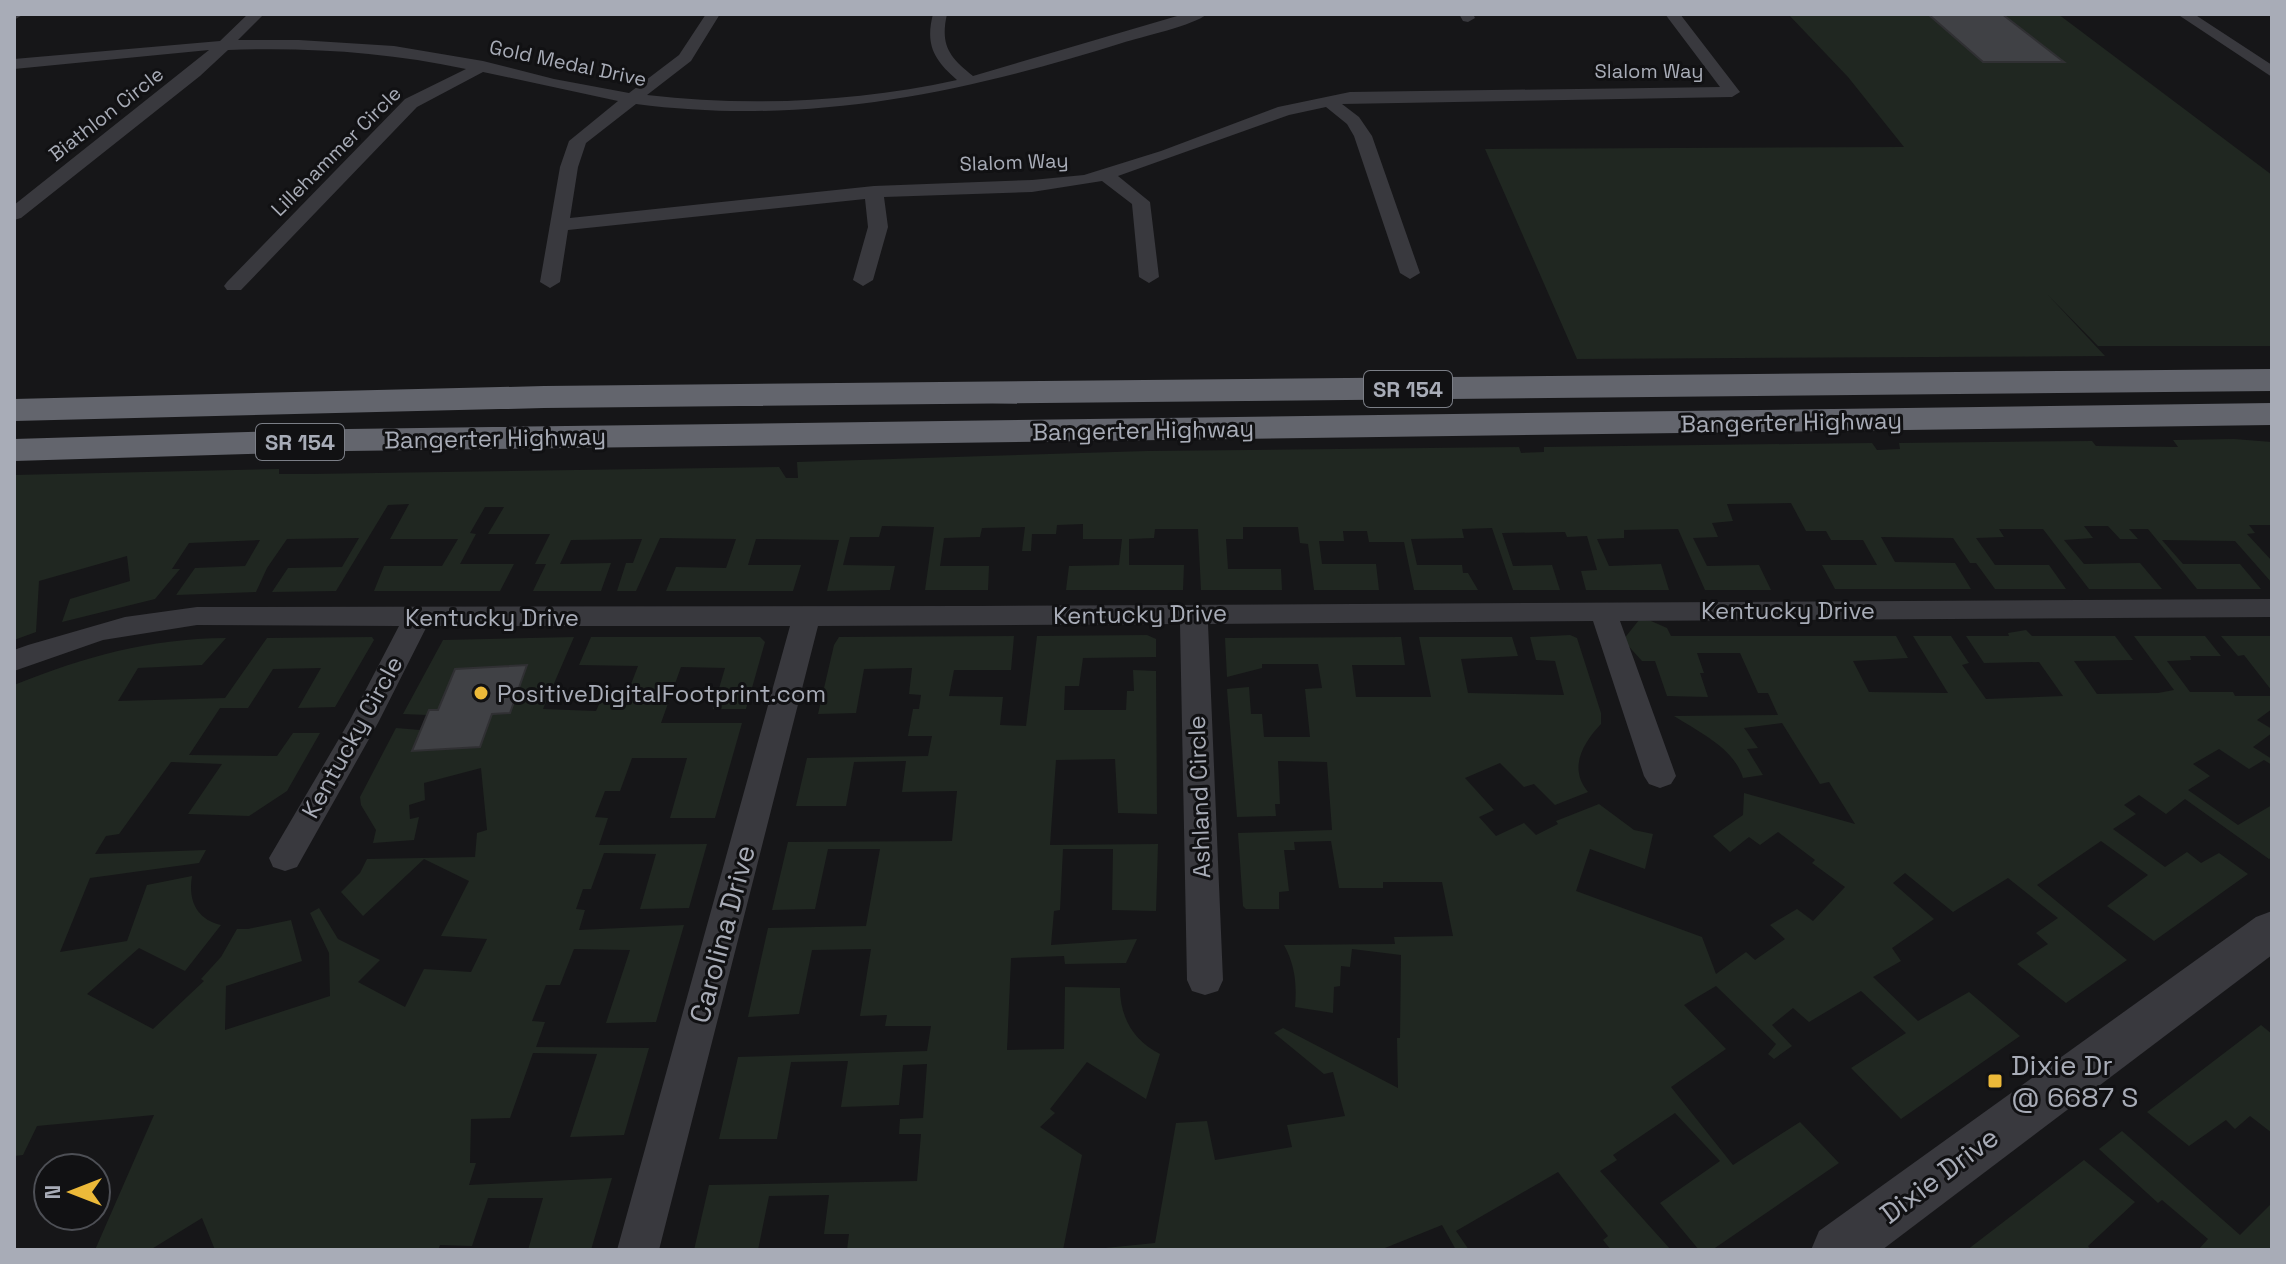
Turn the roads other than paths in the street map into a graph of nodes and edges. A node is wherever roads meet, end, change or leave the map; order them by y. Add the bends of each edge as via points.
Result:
1 (257, 14) edge
2 (713, 14) edge
3 (940, 14) edge
4 (1200, 14) edge
5 (1672, 14) edge
6 (2184, 14) edge
7 (223, 46) junction
8 (14, 64) edge
9 (483, 66) junction
10 (2272, 72) edge
11 (970, 82) junction
12 (635, 98) junction
13 (1329, 101) junction
14 (1107, 176) junction
15 (874, 192) junction
16 (14, 214) edge
17 (560, 225) junction
18 (1410, 273) dead end
19 (1149, 277) dead end
20 (863, 280) dead end
21 (550, 282) dead end
22 (234, 286) dead end
23 (2272, 361) edge
24 (2272, 380) edge
25 (1951, 383) junction
26 (14, 410) edge
27 (2272, 414) edge
28 (587, 437) junction
29 (14, 450) edge
30 (14, 465) edge
31 (2272, 608) edge
32 (1603, 611) junction
33 (1194, 613) junction
34 (418, 617) junction
35 (806, 618) junction
36 (14, 661) edge
37 (1660, 776) dead end
38 (285, 858) dead end
39 (2272, 930) edge
40 (1205, 980) dead end
41 (638, 1250) edge
42 (1838, 1250) edge

1 - 7 street, Biathlon Circle
2 - 12 street via 685,58
3 - 11 street via 933,37 939,51
4 - 11 street, Gold Medal Drive
5 - 13 street, Slalom Way via 1732,92 1375,95
6 - 10 street
7 - 8 street, Gold Medal Drive
7 - 9 street, Gold Medal Drive via 340,47
7 - 16 street, Biathlon Circle
9 - 12 street, Gold Medal Drive
9 - 22 street, Lillehammer Circle via 411,103
11 - 12 street, Gold Medal Drive via 903,95 800,104 704,105
12 - 17 street via 578,141
13 - 14 street, Slalom Way via 1284,111
13 - 18 street via 1363,136
14 - 15 street, Slalom Way
14 - 19 street via 1141,202
15 - 17 street, Slalom Way
15 - 20 street via 878,227
17 - 21 street
23 - 25 highway via 2084,366
24 - 25 highway, Bangerter Highway / SR 154
25 - 26 highway, Bangerter Highway / SR 154 via 544,397
27 - 28 highway, Bangerter Highway / SR 154
28 - 29 highway, Bangerter Highway / SR 154
28 - 30 highway via 313,456
31 - 32 street, Kentucky Drive
32 - 33 street, Kentucky Drive
32 - 37 street
33 - 35 street, Kentucky Drive
33 - 40 street, Ashland Circle
34 - 35 street, Kentucky Drive
34 - 36 street, Kentucky Drive via 197,616 140,621
34 - 38 street, Kentucky Circle
35 - 41 street, Carolina Drive
39 - 42 street, Dixie Drive

